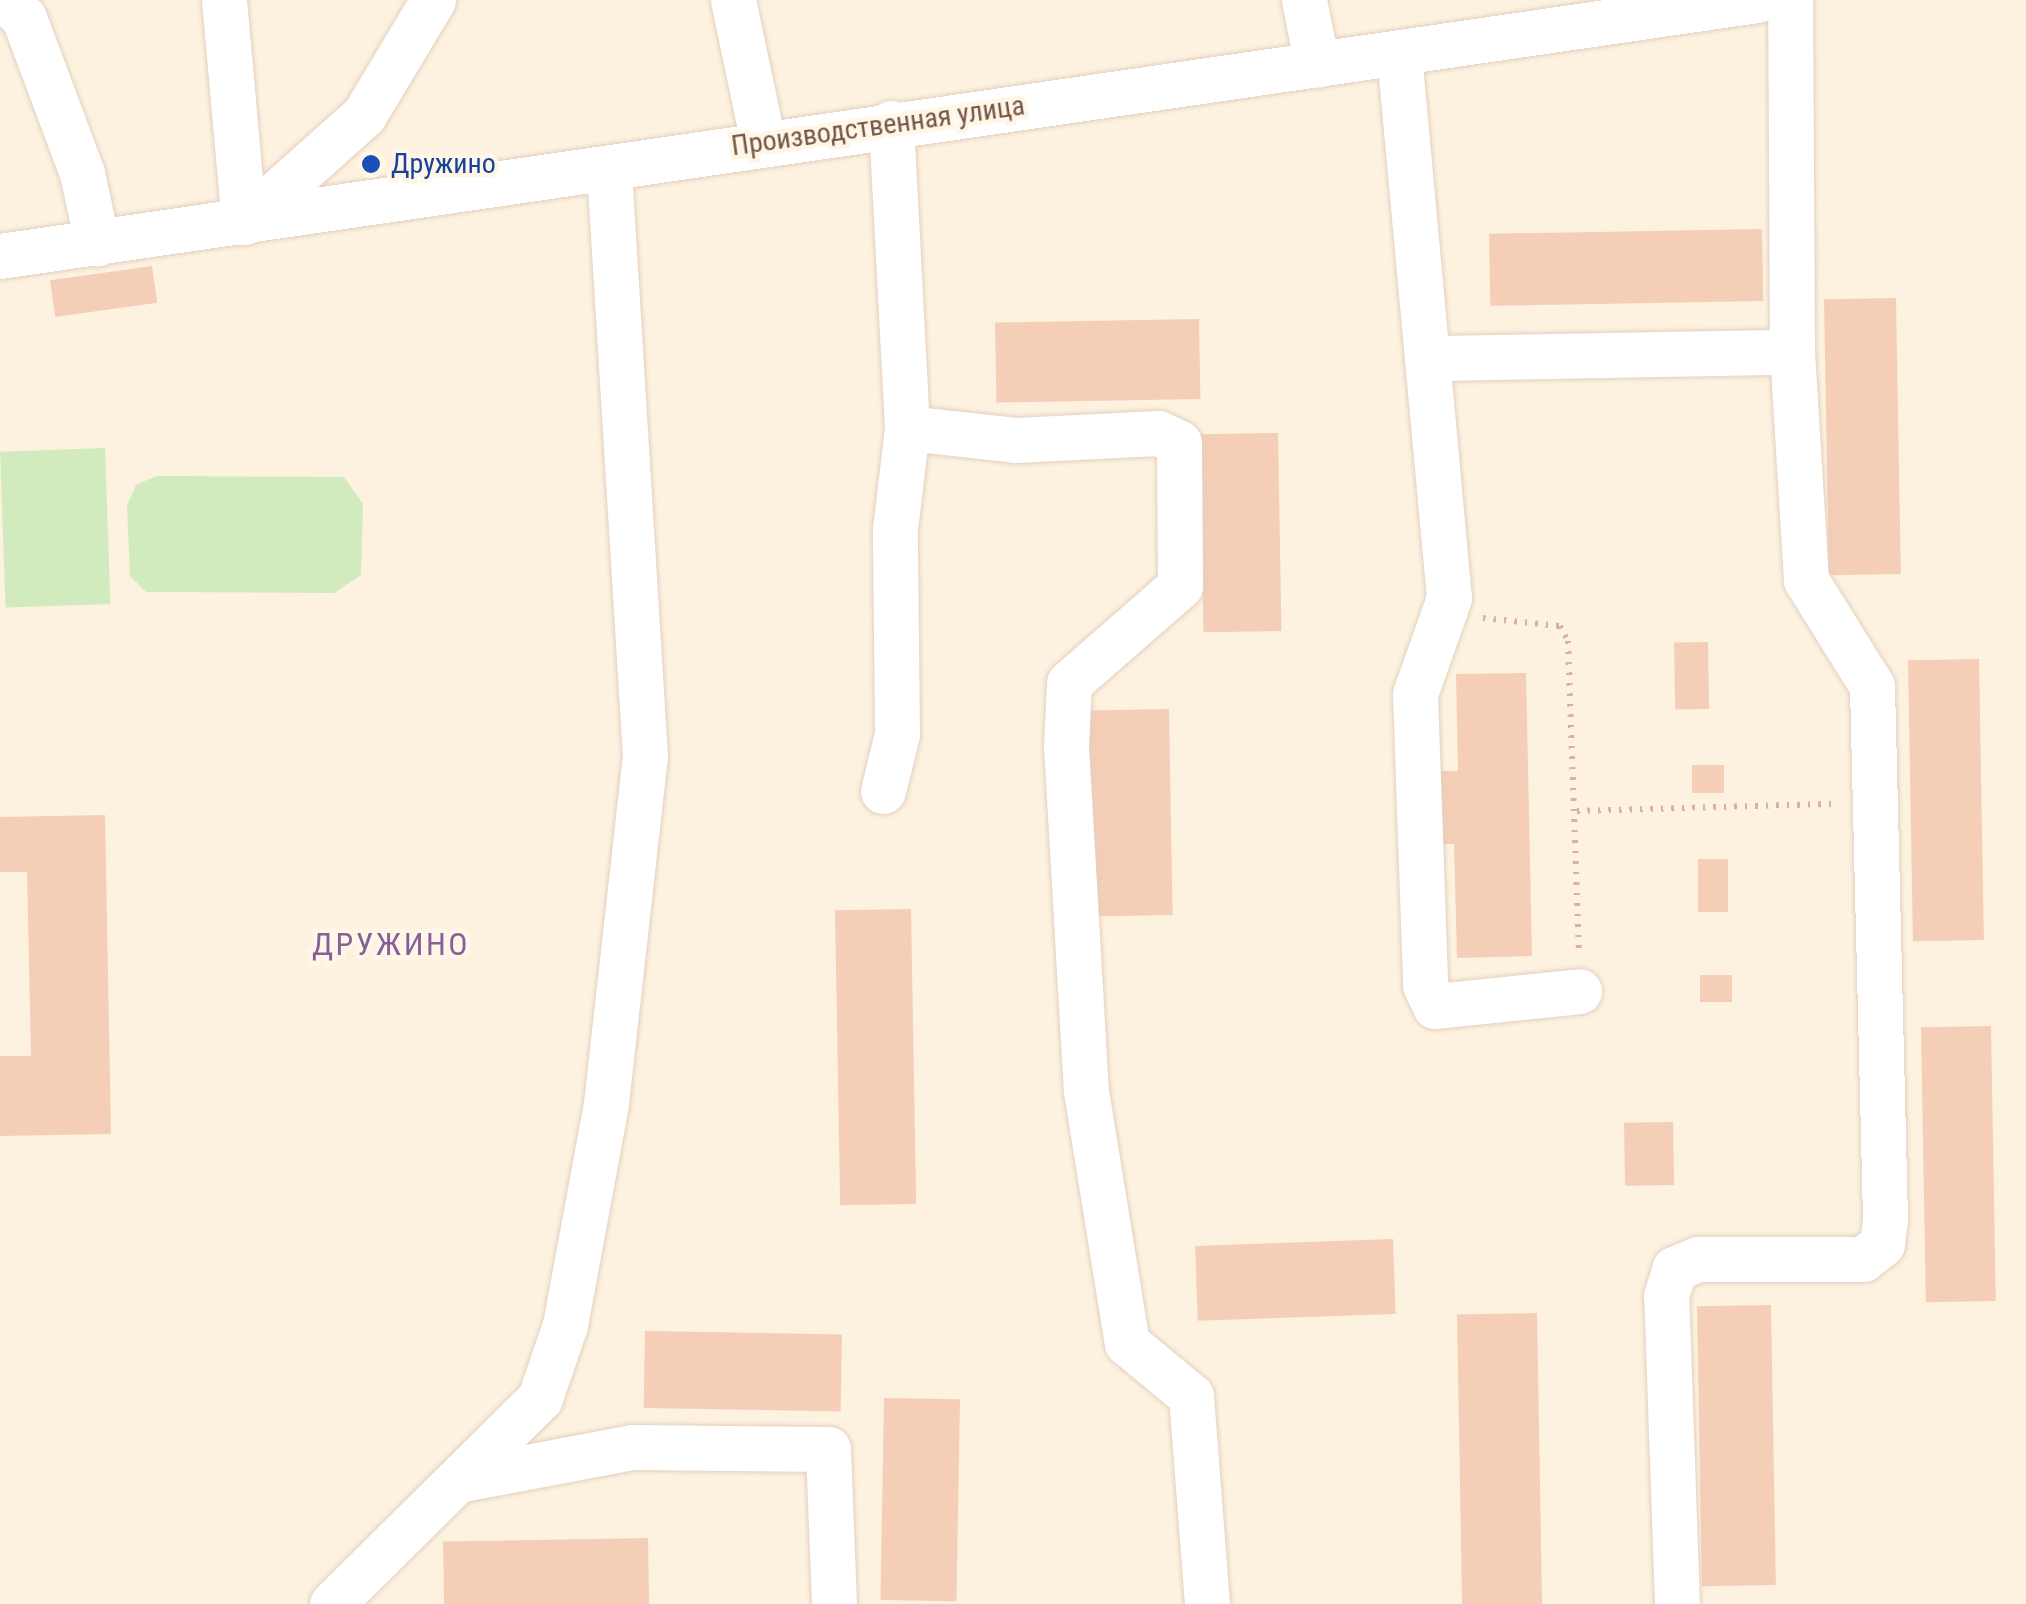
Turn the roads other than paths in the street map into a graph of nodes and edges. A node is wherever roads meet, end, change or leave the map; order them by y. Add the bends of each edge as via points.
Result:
1 (5, 0) edge
2 (224, 0) edge
3 (433, 0) edge
4 (733, 0) edge
5 (1304, 0) edge
6 (1756, 0) edge
7 (1790, 0) edge
8 (1398, 54) junction
9 (1317, 65) junction
10 (891, 122) junction
11 (762, 142) junction
12 (608, 170) junction
13 (244, 222) junction
14 (97, 243) junction
15 (0, 256) edge
16 (1792, 352) junction
17 (1433, 358) junction
18 (907, 428) junction
19 (883, 791) dead end
20 (1579, 990) road end
21 (458, 1480) junction
22 (332, 1604) edge
23 (834, 1604) edge
24 (1207, 1604) edge
25 (1677, 1604) edge

1 - 14 street via 24,18 82,173
2 - 13 street
3 - 13 street via 364,115
4 - 11 street
5 - 9 street
6 - 8 street, Производственная улица
7 - 16 street
8 - 9 street, Производственная улица
8 - 17 street
9 - 10 street, Производственная улица
10 - 11 street, Производственная улица
10 - 18 street
11 - 12 street, Производственная улица
12 - 13 street, Производственная улица
12 - 21 street via 645,757 608,1084 565,1326 540,1398
13 - 14 street, Производственная улица
14 - 15 street, Производственная улица
16 - 17 street
16 - 25 street via 1806,580 1872,686 1880,802 1882,1244 1863,1259 1698,1259 1674,1269 1666,1296
17 - 20 street via 1448,598 1415,694 1425,985 1435,1006
18 - 19 street via 895,530 897,734
18 - 24 street via 1015,440 1158,433 1178,443 1180,586 1069,683 1066,746 1086,1092 1127,1343 1191,1396
21 - 22 street
21 - 23 street via 633,1447 828,1449

